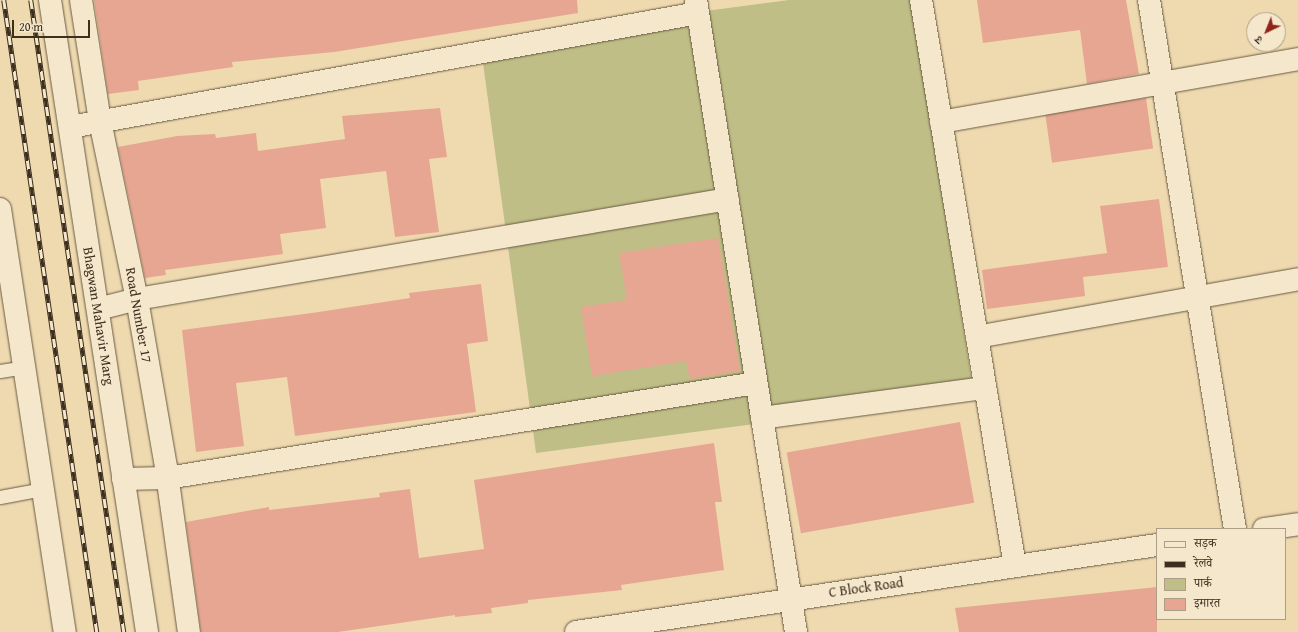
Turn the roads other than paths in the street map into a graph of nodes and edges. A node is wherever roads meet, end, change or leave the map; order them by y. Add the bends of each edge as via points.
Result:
1 (50, 0) edge
2 (81, 0) edge
3 (921, 0) edge
4 (1149, 0) edge
5 (698, 6) edge
6 (1298, 59) edge
7 (1162, 83) junction
8 (100, 121) junction
9 (941, 122) junction
10 (70, 127) junction
11 (728, 199) junction
12 (0, 209) edge
13 (5, 279) edge
14 (1298, 279) edge
15 (1197, 298) junction
16 (137, 299) junction
17 (98, 309) junction
18 (977, 337) junction
19 (25, 367) junction
20 (0, 371) edge
21 (756, 383) junction
22 (985, 388) junction
23 (762, 418) junction
24 (167, 478) junction
25 (123, 479) junction
26 (43, 489) junction
27 (0, 497) edge
28 (1298, 524) edge
29 (1235, 528) edge
30 (1271, 528) edge
31 (1156, 545) edge
32 (1015, 566) junction
33 (790, 598) junction
34 (638, 627) edge
35 (65, 632) edge
36 (147, 632) edge
37 (189, 632) edge
38 (576, 632) edge
39 (796, 632) edge

1 - 10 street, Bhagwan Mahavir Marg
2 - 8 street, Road Number 17
3 - 9 street
4 - 7 street
5 - 8 street
5 - 11 street
6 - 7 street
7 - 9 street
7 - 15 street
8 - 10 street
8 - 16 street, Road Number 17
9 - 18 street
10 - 17 street, Bhagwan Mahavir Marg
11 - 16 street
11 - 21 street
12 - 13 street
13 - 19 street
14 - 15 street
15 - 18 street
15 - 29 street
16 - 17 street
16 - 24 street, Road Number 17
17 - 25 street, Bhagwan Mahavir Marg
18 - 22 street
19 - 20 lane
19 - 26 street
21 - 23 street
21 - 24 street
22 - 23 street
22 - 32 street
23 - 33 street
24 - 25 street
24 - 37 street, Road Number 17
25 - 36 street, Bhagwan Mahavir Marg
26 - 27 lane
26 - 35 street
28 - 30 street
31 - 32 street, C Block Road
32 - 33 street, C Block Road
33 - 34 street, C Block Road
33 - 39 street
34 - 38 street, C Block Road

